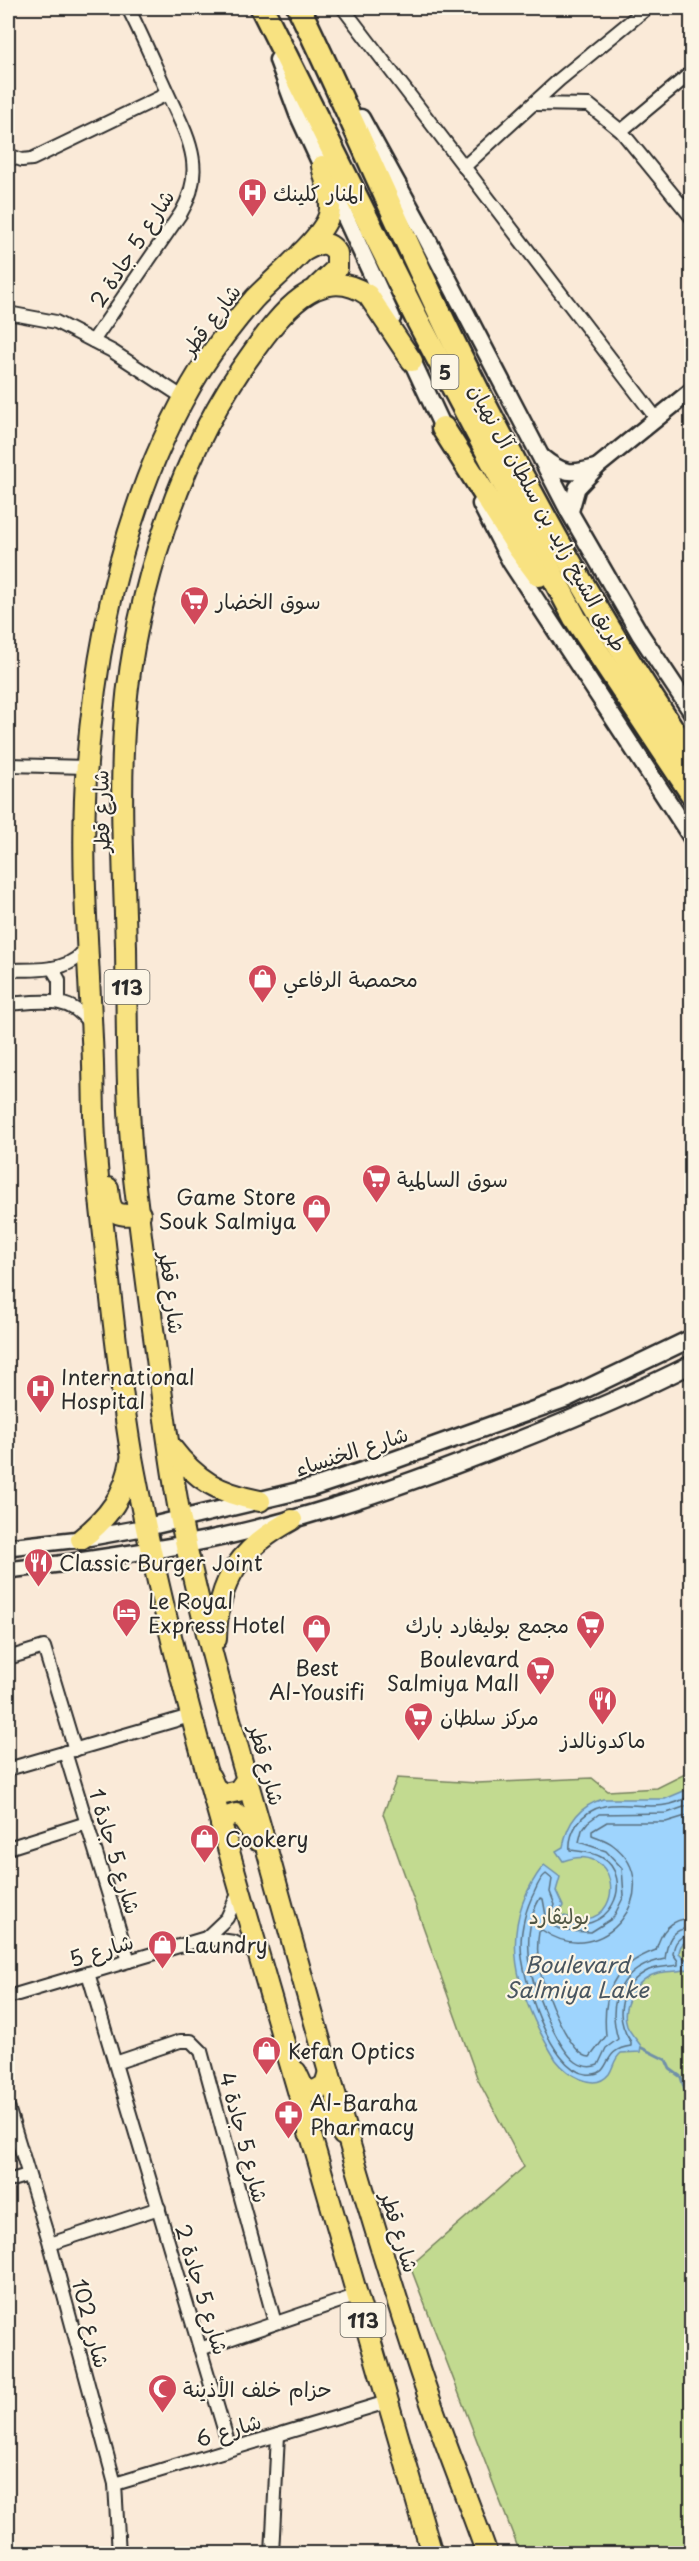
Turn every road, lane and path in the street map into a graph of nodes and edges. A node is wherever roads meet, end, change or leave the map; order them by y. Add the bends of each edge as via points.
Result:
1 (128, 8) edge
2 (260, 8) edge
3 (299, 8) edge
4 (343, 8) edge
5 (647, 8) edge
6 (324, 59) junction
7 (692, 72) edge
8 (167, 94) junction
9 (534, 105) junction
10 (621, 131) junction
11 (8, 155) edge
12 (321, 166) junction
13 (464, 167) junction
14 (692, 218) edge
15 (301, 252) junction
16 (317, 287) junction
17 (8, 313) edge
18 (93, 341) junction
19 (412, 361) junction
20 (692, 390) edge
21 (184, 398) junction
22 (656, 418) junction
23 (443, 428) junction
24 (542, 457) junction
25 (597, 466) junction
26 (570, 513) junction
27 (575, 618) junction
28 (692, 712) edge
29 (692, 758) edge
30 (8, 765) edge
31 (87, 767) junction
32 (692, 794) edge
33 (692, 838) edge
34 (88, 944) junction
35 (52, 968) junction
36 (8, 970) edge
37 (59, 1001) junction
38 (8, 1004) edge
39 (92, 1029) junction
40 (95, 1138) junction
41 (140, 1214) junction
42 (692, 1338) edge
43 (692, 1364) edge
44 (169, 1444) junction
45 (132, 1454) junction
46 (260, 1501) junction
47 (181, 1520) junction
48 (292, 1520) junction
49 (147, 1527) junction
50 (81, 1539) junction
51 (187, 1545) junction
52 (8, 1547) edge
53 (152, 1550) junction
54 (8, 1570) edge
55 (8, 1658) edge
56 (218, 1668) junction
57 (190, 1716) junction
58 (70, 1751) junction
59 (204, 1764) junction
60 (8, 1769) edge
61 (246, 1780) junction
62 (87, 1823) junction
63 (221, 1825) junction
64 (8, 1848) edge
65 (269, 1860) junction
66 (239, 1892) junction
67 (206, 1938) junction
68 (259, 1956) junction
69 (129, 1961) junction
70 (88, 1973) junction
71 (8, 1997) edge
72 (283, 2042) junction
73 (115, 2063) junction
74 (329, 2072) junction
75 (8, 2107) edge
76 (309, 2133) junction
77 (352, 2154) junction
78 (28, 2175) junction
79 (8, 2181) edge
80 (159, 2208) junction
81 (50, 2244) junction
82 (356, 2296) junction
83 (275, 2324) junction
84 (200, 2349) junction
85 (387, 2402) junction
86 (278, 2435) junction
87 (230, 2449) junction
88 (115, 2484) junction
89 (119, 2553) edge
90 (272, 2553) edge
91 (432, 2553) edge
92 (488, 2553) edge

1 - 8 street, شارع 5 جادة 2
2 - 12 main road
2 - 27 highway, طريق الشيخ زايد بن سلطان آل نهيان / 5 via 418,321
3 - 6 highway, طريق الشيخ زايد بن سلطان آل نهيان / 5
4 - 13 street
5 - 9 street
6 - 24 main road via 394,178
6 - 29 highway, طريق الشيخ زايد بن سلطان آل نهيان / 5 via 459,353 550,529 632,668
7 - 10 street
8 - 11 street via 32,159
8 - 18 street, شارع 5 جادة 2 via 192,148 191,192 181,213
9 - 10 street via 589,105
9 - 13 street
10 - 14 street
12 - 15 main road, شارع قطر / 113 via 330,202 329,218
12 - 19 main road
13 - 22 street
15 - 16 main road, شارع قطر via 323,243 337,253 337,268
15 - 21 main road, شارع قطر / 113 via 247,307
16 - 19 main road via 349,285 368,294
16 - 41 main road, شارع قطر / 113 via 272,326 229,388 191,462 143,601 125,716 122,781 128,1063 134,1178
17 - 18 street via 56,322
18 - 21 street
19 - 23 main road
20 - 22 street
21 - 31 main road, شارع قطر / 113 via 136,508 121,554 97,673
22 - 25 street
23 - 27 highway via 519,548
23 - 33 main road via 511,562
24 - 25 street via 566,472
24 - 26 main road
25 - 26 street via 577,488
26 - 28 main road via 640,634
27 - 32 highway, طريق الشيخ زايد بن سلطان آل نهيان / 5
30 - 31 street
31 - 34 main road, شارع قطر / 113 via 83,857
34 - 35 street via 72,962
34 - 39 main road, شارع قطر / 113
35 - 36 street
35 - 37 street via 59,980
37 - 38 street
37 - 39 street via 81,1014
39 - 40 main road, شارع قطر / 113
40 - 41 main road via 106,1152 114,1212
40 - 45 main road, شارع قطر / 113 via 121,1386
41 - 44 main road, شارع قطر / 113
42 - 46 main road, شارع الخنساء via 567,1398 386,1463
43 - 48 main road via 463,1462
44 - 46 main road via 186,1466 208,1484 233,1496
44 - 47 main road, شارع قطر / 113
45 - 49 main road, شارع قطر / 113
45 - 50 main road via 117,1503
46 - 47 main road, شارع الخنساء
47 - 49 main road, شارع الخنساء
47 - 51 main road, شارع قطر / 113
48 - 51 main road
48 - 56 main road via 251,1547 228,1579 219,1607
49 - 50 street, شارع الخنساء
49 - 53 main road, شارع قطر / 113
50 - 52 street, شارع الخنساء
51 - 53 main road
51 - 56 main road, شارع قطر / 113
53 - 54 street
53 - 57 main road, شارع قطر / 113
55 - 58 street, شارع 5 جادة 1 via 44,1647
56 - 61 main road, شارع قطر / 113
57 - 58 street
57 - 59 main road, شارع قطر / 113
58 - 60 street
58 - 62 street, شارع 5 جادة 1
59 - 61 main road via 215,1788 224,1794 238,1791
59 - 63 main road, شارع قطر / 113
61 - 65 main road, شارع قطر / 113
62 - 64 street
62 - 69 street, شارع 5 جادة 1
63 - 65 main road via 224,1818 236,1814 244,1820
63 - 66 main road, شارع قطر / 113
65 - 74 main road, شارع قطر / 113
66 - 67 street, شارع 5 via 227,1918
66 - 68 main road, شارع قطر / 113
67 - 68 street, شارع 5 via 234,1942
67 - 69 street, شارع 5
68 - 72 main road, شارع قطر / 113
69 - 70 street, شارع 5
70 - 71 street, شارع 5
70 - 73 street, شارع 5 جادة 2
72 - 74 main road via 303,2087 319,2090
72 - 76 main road, شارع قطر / 113
73 - 80 street, شارع 5 جادة 2
73 - 83 street, شارع 5 جادة 4 via 180,2041 192,2041 201,2051
74 - 77 main road, شارع قطر / 113
75 - 78 street, شارع 102
76 - 77 main road via 316,2118 330,2117
76 - 82 main road, شارع قطر / 113
77 - 92 main road, شارع قطر / 113 via 418,2366
78 - 79 street
78 - 81 street, شارع 102
80 - 81 street, شارع 5 جادة 2
80 - 84 street, شارع 5 جادة 2
81 - 88 street, شارع 102
82 - 83 street
82 - 85 main road, شارع قطر / 113
83 - 84 street
84 - 87 street, شارع 5 جادة 2
85 - 86 street, شارع 6
85 - 91 main road, شارع قطر / 113
86 - 87 street, شارع 6
86 - 90 street
87 - 88 street, شارع 6
88 - 89 street, شارع 102

